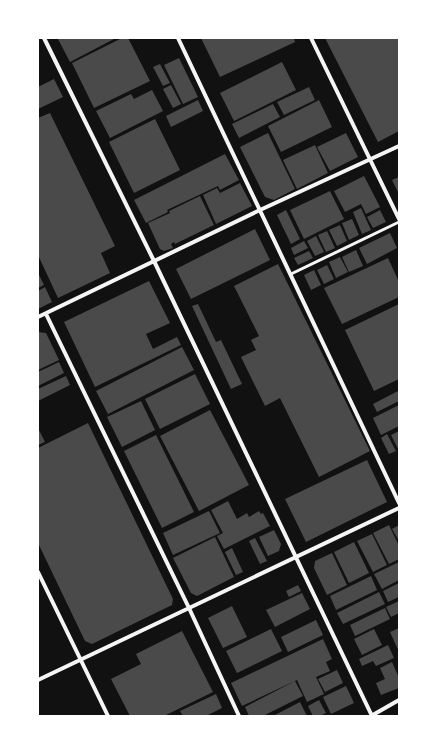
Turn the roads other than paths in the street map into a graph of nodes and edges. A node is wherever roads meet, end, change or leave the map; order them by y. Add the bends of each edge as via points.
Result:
1 (44, 38) edge
2 (178, 38) edge
3 (311, 38) edge
4 (399, 146) edge
5 (371, 160) junction
6 (260, 210) junction
7 (399, 220) edge
8 (154, 261) junction
9 (291, 274) junction
10 (46, 314) junction
11 (38, 317) edge
12 (399, 503) edge
13 (399, 508) edge
14 (296, 556) junction
15 (38, 572) edge
16 (189, 608) junction
17 (81, 660) junction
18 (38, 680) edge
19 (399, 700) edge
20 (107, 716) edge
21 (239, 716) edge
22 (372, 716) edge

1 - 8 street
2 - 6 street
3 - 5 street
4 - 5 street
5 - 6 street
5 - 7 street
6 - 8 street
6 - 9 street
7 - 9 lane
8 - 10 street
8 - 14 street
9 - 12 street
10 - 11 street
10 - 16 street
13 - 14 street
14 - 16 street
14 - 22 street
15 - 17 street
16 - 17 street
16 - 21 street
17 - 18 street
17 - 20 street
19 - 22 street

